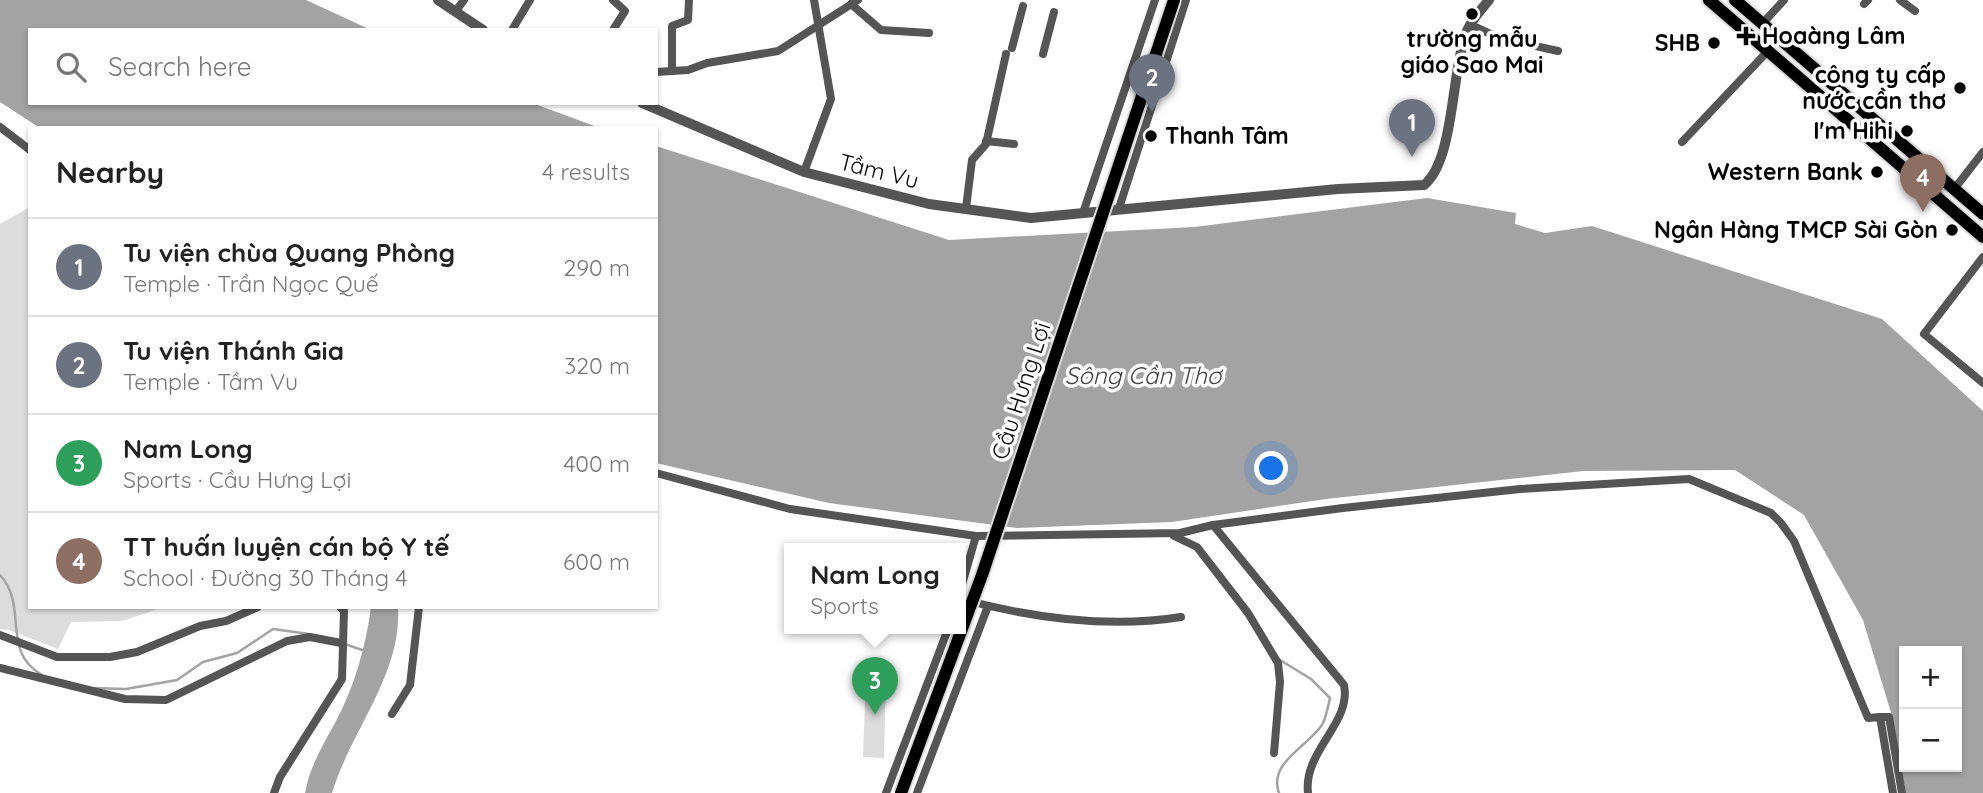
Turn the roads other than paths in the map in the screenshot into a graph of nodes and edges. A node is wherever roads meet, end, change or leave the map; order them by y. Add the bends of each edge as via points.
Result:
1 (438, 0) edge
2 (464, 0) edge
3 (530, 0) edge
4 (613, 0) edge
5 (689, 0) edge
6 (814, 0) edge
7 (1155, 0) edge
8 (1174, 0) edge
9 (1186, 0) edge
10 (1489, 0) edge
11 (1709, 0) edge
12 (1735, 0) edge
13 (1784, 0) edge
14 (1900, 0) edge
15 (854, 2) edge
16 (1023, 6) dead end
17 (1914, 11) dead end
18 (456, 12) junction
19 (1054, 12) dead end
20 (1763, 23) junction
21 (818, 25) junction
22 (1471, 25) junction
23 (480, 28) edge
24 (513, 28) edge
25 (615, 28) edge
26 (929, 33) dead end
27 (1558, 51) dead end
28 (1767, 52) junction
29 (1043, 54) dead end
30 (672, 71) junction
31 (658, 72) edge
32 (647, 105) edge
33 (0, 127) edge
34 (986, 141) junction
35 (1682, 142) dead end
36 (1014, 144) dead end
37 (28, 148) edge
38 (1983, 152) edge
39 (804, 172) junction
40 (1955, 188) junction
41 (966, 208) junction
42 (1119, 208) junction
43 (1083, 213) junction
44 (1983, 214) edge
45 (1983, 237) edge
46 (1983, 257) edge
47 (1983, 383) edge
48 (658, 474) edge
49 (1209, 526) junction
50 (1168, 533) junction
51 (976, 536) junction
52 (966, 571) edge
53 (966, 600) edge
54 (988, 606) junction
55 (253, 609) edge
56 (342, 609) edge
57 (419, 609) edge
58 (1181, 617) dead end
59 (966, 618) edge
60 (946, 634) edge
61 (960, 634) edge
62 (0, 635) edge
63 (341, 643) junction
64 (0, 668) edge
65 (392, 715) dead end
66 (1880, 717) junction
67 (1274, 752) dead end
68 (274, 793) edge
69 (886, 793) edge
70 (901, 793) edge
71 (917, 793) edge
72 (1308, 793) edge
73 (1893, 793) edge
74 (1902, 793) edge

1 - 18 street
2 - 18 street
3 - 24 street
4 - 25 street via 625,11
5 - 30 street via 688,20 672,26
6 - 21 street
7 - 43 street
8 - 59 main road, Cầu Hưng Lợi, bridge
9 - 42 street
10 - 22 street
11 - 28 main road
12 - 20 main road
13 - 20 street
14 - 17 street
15 - 21 street
15 - 26 street via 881,30
16 - 34 street
18 - 23 street
19 - 29 street
20 - 40 main road
21 - 30 street via 778,51
21 - 39 street via 831,99
22 - 27 street via 1499,38
22 - 42 street, Tầm Vu via 1438,164 1424,185
28 - 35 street
28 - 45 main road
30 - 31 street
32 - 39 street, Tầm Vu
33 - 37 street
34 - 36 street
34 - 41 street via 972,160
38 - 40 street
39 - 41 street, Tầm Vu via 929,204
40 - 44 main road
41 - 43 street, Tầm Vu via 1031,218
42 - 43 street, Tầm Vu
46 - 47 street via 1924,334
48 - 51 street via 790,509
49 - 50 street
49 - 66 street via 1520,489 1649,479 1708,484 1771,513 1782,523 1794,541 1868,718
49 - 72 street via 1344,685 1345,704 1308,771
50 - 51 street
50 - 67 street via 1197,547 1248,613 1278,663
51 - 52 street
53 - 54 street
54 - 58 street via 1120,623
54 - 71 street
55 - 62 street via 137,652 110,657 57,657
56 - 63 street
57 - 65 street via 410,685
60 - 69 street
61 - 70 main road, Cầu Hưng Lợi, bridge
63 - 64 street via 310,637 287,641 166,701 125,699
63 - 68 street via 344,667 336,693
66 - 73 street
66 - 74 street via 1889,717

